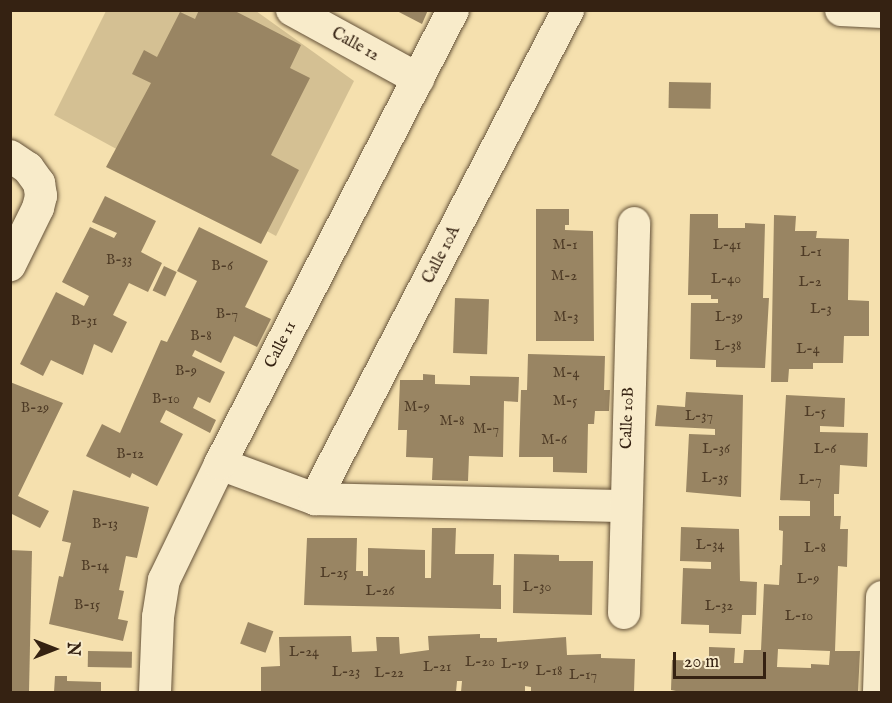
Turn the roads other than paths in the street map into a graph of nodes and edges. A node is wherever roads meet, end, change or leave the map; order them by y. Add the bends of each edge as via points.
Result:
1 (292, 10) edge
2 (453, 10) edge
3 (568, 10) edge
4 (841, 10) edge
5 (882, 12) edge
6 (418, 79) junction
7 (10, 156) edge
8 (634, 223) dead end
9 (10, 265) edge
10 (220, 464) junction
11 (315, 499) junction
12 (626, 506) junction
13 (882, 597) edge
14 (624, 613) dead end
15 (155, 693) edge
16 (879, 693) edge

1 - 6 street, Calle 12
2 - 6 street, Calle 11
3 - 11 street, Calle 10A
4 - 5 street
6 - 10 street, Calle 11
7 - 9 street via 28,168 39,183 41,196
8 - 12 street, Calle 10B
10 - 11 street
10 - 15 street, Calle 11 via 164,580 158,617
11 - 12 street
12 - 14 street, Calle 10B
13 - 16 street

